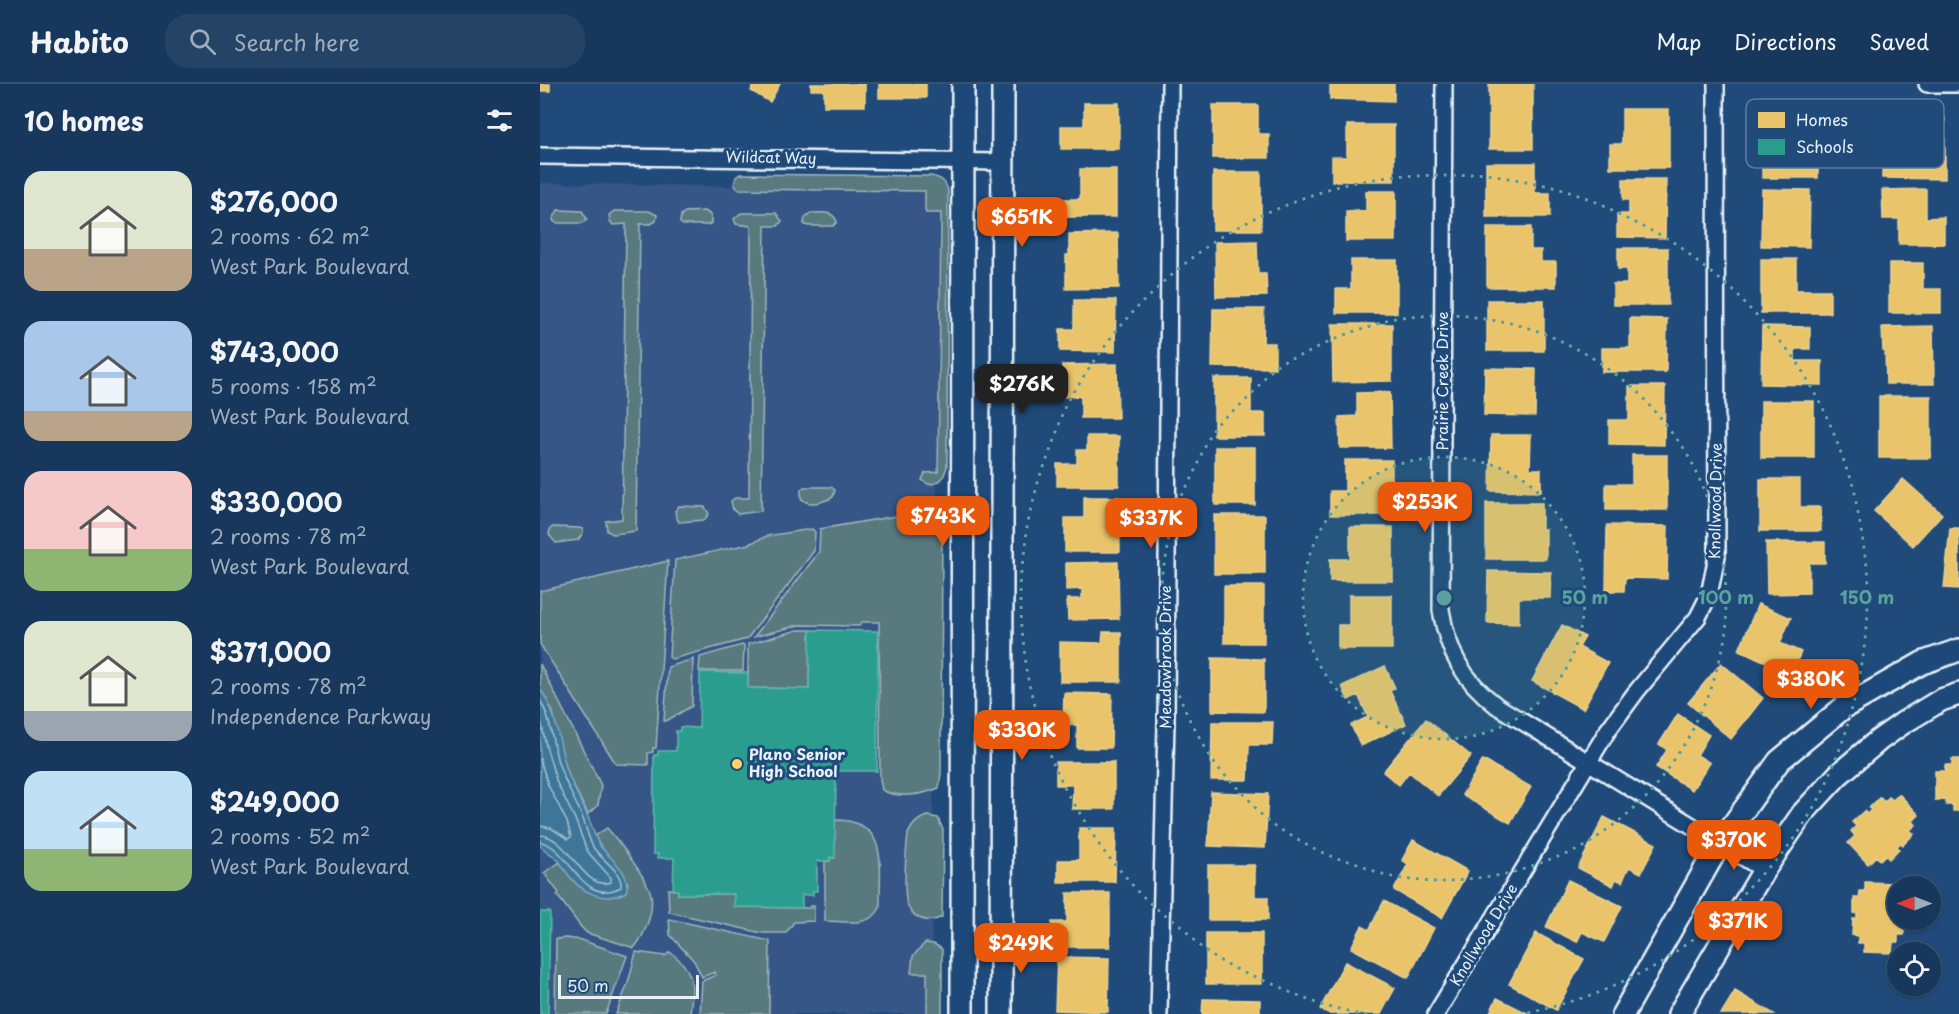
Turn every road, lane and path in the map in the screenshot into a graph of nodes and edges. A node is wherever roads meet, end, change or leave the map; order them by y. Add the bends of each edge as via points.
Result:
1 (963, 84) edge
2 (1003, 84) edge
3 (1170, 84) edge
4 (1444, 84) edge
5 (1716, 84) edge
6 (1927, 84) edge
7 (1959, 84) edge
8 (540, 156) edge
9 (963, 161) junction
10 (1002, 162) junction
11 (1959, 650) edge
12 (1959, 694) edge
13 (1588, 762) junction
14 (1720, 843) junction
15 (1764, 870) junction
16 (962, 1014) edge
17 (1001, 1014) edge
18 (1159, 1014) edge
19 (1436, 1014) edge
20 (1623, 1014) edge
21 (1679, 1014) edge

1 - 9 main road
2 - 10 main road
3 - 18 street, Meadowbrook Drive via 1166,711
4 - 13 street, Prairie Creek Drive via 1445,633 1452,653 1486,698
5 - 13 street, Knollwood Drive via 1714,576 1698,616 1636,692
6 - 7 street
8 - 9 street, Wildcat Way
9 - 10 street, Wildcat Way
9 - 16 main road
10 - 17 main road
11 - 14 main road via 1922,663 1843,708 1779,761
12 - 15 main road via 1903,723 1838,775 1803,813
13 - 14 street, Prairie Creek Drive
13 - 19 street, Knollwood Drive
14 - 15 street, Prairie Creek Drive
14 - 20 main road
15 - 21 main road

